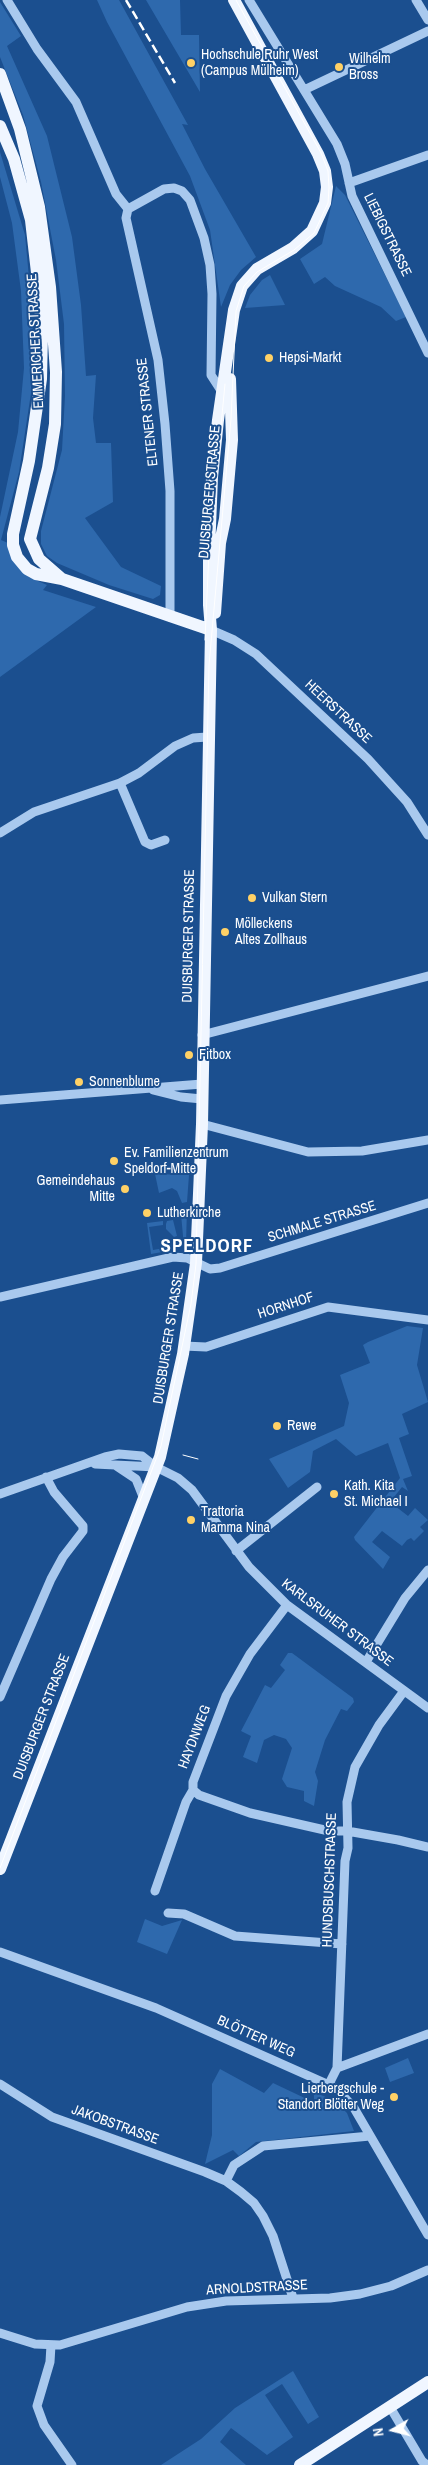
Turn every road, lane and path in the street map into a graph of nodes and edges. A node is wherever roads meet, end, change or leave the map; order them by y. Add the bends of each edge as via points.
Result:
1 (7, 0) edge
2 (234, 0) edge
3 (249, 0) edge
4 (416, 0) edge
5 (428, 20) edge
6 (428, 31) edge
7 (0, 74) edge
8 (304, 90) junction
9 (0, 116) edge
10 (0, 126) edge
11 (428, 155) edge
12 (349, 183) junction
13 (39, 207) junction
14 (128, 209) junction
15 (428, 353) edge
16 (229, 356) junction
17 (222, 392) junction
18 (62, 579) junction
19 (170, 617) junction
20 (211, 630) junction
21 (207, 737) junction
22 (120, 782) junction
23 (0, 833) edge
24 (428, 835) edge
25 (166, 840) dead end
26 (428, 976) edge
27 (202, 1035) junction
28 (202, 1084) junction
29 (145, 1088) junction
30 (202, 1099) junction
31 (0, 1100) edge
32 (202, 1124) junction
33 (428, 1140) edge
34 (428, 1203) edge
35 (196, 1263) junction
36 (0, 1297) edge
37 (428, 1320) edge
38 (184, 1346) junction
39 (90, 1463) junction
40 (112, 1464) junction
41 (156, 1467) junction
42 (46, 1477) junction
43 (317, 1487) dead end
44 (0, 1494) edge
45 (144, 1499) junction
46 (236, 1551) junction
47 (428, 1570) edge
48 (287, 1605) junction
49 (366, 1662) junction
50 (404, 1691) junction
51 (0, 1697) edge
52 (428, 1708) edge
53 (193, 1790) junction
54 (347, 1831) junction
55 (428, 1847) edge
56 (0, 1869) edge
57 (155, 1891) dead end
58 (168, 1912) dead end
59 (342, 1944) junction
60 (0, 1952) edge
61 (428, 2034) edge
62 (337, 2068) junction
63 (0, 2084) edge
64 (328, 2084) junction
65 (370, 2136) junction
66 (226, 2181) junction
67 (428, 2235) edge
68 (428, 2270) edge
69 (293, 2298) junction
70 (0, 2333) edge
71 (51, 2345) junction
72 (428, 2382) edge
73 (390, 2407) junction
74 (72, 2465) edge
75 (300, 2465) edge
76 (427, 2465) edge

1 - 14 street via 37,49 76,102 116,194
2 - 16 main road, DUISBURGER STRASSE via 318,154 327,187 326,202 312,231 293,248 257,269 242,286 234,310
3 - 8 street, LIEBIGSTRASSE
4 - 5 street
6 - 8 street
7 - 13 main road, EMMERICHER STRASSE via 20,129
8 - 12 street, LIEBIGSTRASSE via 337,144
9 - 13 main road, EMMERICHER STRASSE
10 - 18 main road, EMMERICHER STRASSE via 14,159 31,220 42,334 41,379 13,545 17,557 28,569
11 - 12 street
12 - 15 street, LIEBIGSTRASSE via 352,196
13 - 18 main road, EMMERICHER STRASSE via 50,287 56,372 55,424 48,468 30,539 39,559
14 - 17 street via 164,189 182,191 190,200 204,238 212,294 211,375
14 - 19 street, ELTENER STRASSE via 126,227 158,360 165,424 170,491
16 - 17 main road, DUISBURGER STRASSE
16 - 20 main road, DUISBURGER STRASSE via 232,440 220,543 217,605
17 - 20 main road, DUISBURGER STRASSE via 212,477 208,601
18 - 19 main road, EMMERICHER STRASSE
19 - 20 main road, EMMERICHER STRASSE
20 - 21 main road, DUISBURGER STRASSE
20 - 24 street, HEERSTRASSE via 256,654 368,759 407,802
21 - 22 street via 193,738 175,746 139,773
21 - 27 main road, DUISBURGER STRASSE
22 - 23 street via 34,812
22 - 25 street via 145,842 151,846
26 - 27 street
27 - 28 main road, DUISBURGER STRASSE
28 - 29 street
28 - 30 main road, DUISBURGER STRASSE
29 - 30 street
29 - 31 street
30 - 32 main road, DUISBURGER STRASSE
32 - 33 street via 308,1152 362,1151
32 - 35 main road, DUISBURGER STRASSE
34 - 35 street, SCHMALE STRASSE via 220,1268 210,1269
35 - 36 street, SCHMALE STRASSE via 187,1258 173,1257
35 - 38 main road, DUISBURGER STRASSE
37 - 38 street, HORNHOF via 328,1307 206,1347
38 - 41 main road, DUISBURGER STRASSE via 169,1426
39 - 40 street
39 - 41 street, KARLSRUHER STRASSE via 119,1454 142,1456
39 - 42 street, KARLSRUHER STRASSE
40 - 41 street
40 - 45 street via 136,1479
41 - 45 main road, DUISBURGER STRASSE
41 - 46 street, KARLSRUHER STRASSE via 178,1478 192,1490
42 - 44 street, KARLSRUHER STRASSE
42 - 51 street via 54,1492 83,1526 83,1531 63,1557 51,1580
43 - 46 street
45 - 56 main road, DUISBURGER STRASSE
46 - 48 street, KARLSRUHER STRASSE
47 - 49 street via 405,1598
48 - 49 street, KARLSRUHER STRASSE
48 - 53 street, HAYDNWEG via 250,1654 226,1696 193,1782
49 - 50 street, KARLSRUHER STRASSE
50 - 52 street, KARLSRUHER STRASSE
50 - 54 street, HUNDSBUSCHSTRASSE via 379,1725 355,1767 347,1802
53 - 54 street via 250,1813 329,1831
53 - 57 street, HAYDNWEG
54 - 55 street
54 - 59 street, HUNDSBUSCHSTRASSE
58 - 59 street via 184,1914 235,1936
59 - 62 street, HUNDSBUSCHSTRASSE
60 - 64 street, BLÖTTER WEG via 156,2008
61 - 62 street
62 - 64 street, HUNDSBUSCHSTRASSE
63 - 66 street, JAKOBSTRASSE via 52,2117
64 - 65 street, BLÖTTER WEG via 346,2096
65 - 66 street via 263,2146 234,2165
65 - 67 street, BLÖTTER WEG
66 - 69 street, JAKOBSTRASSE via 254,2203 263,2216 273,2236
68 - 69 street, ARNOLDSTRASSE via 360,2294
69 - 71 street, ARNOLDSTRASSE via 226,2301 187,2307 72,2342
70 - 71 street, ARNOLDSTRASSE via 35,2344
71 - 74 street via 50,2362 38,2406 44,2425
72 - 73 main road
73 - 75 main road
73 - 76 street

